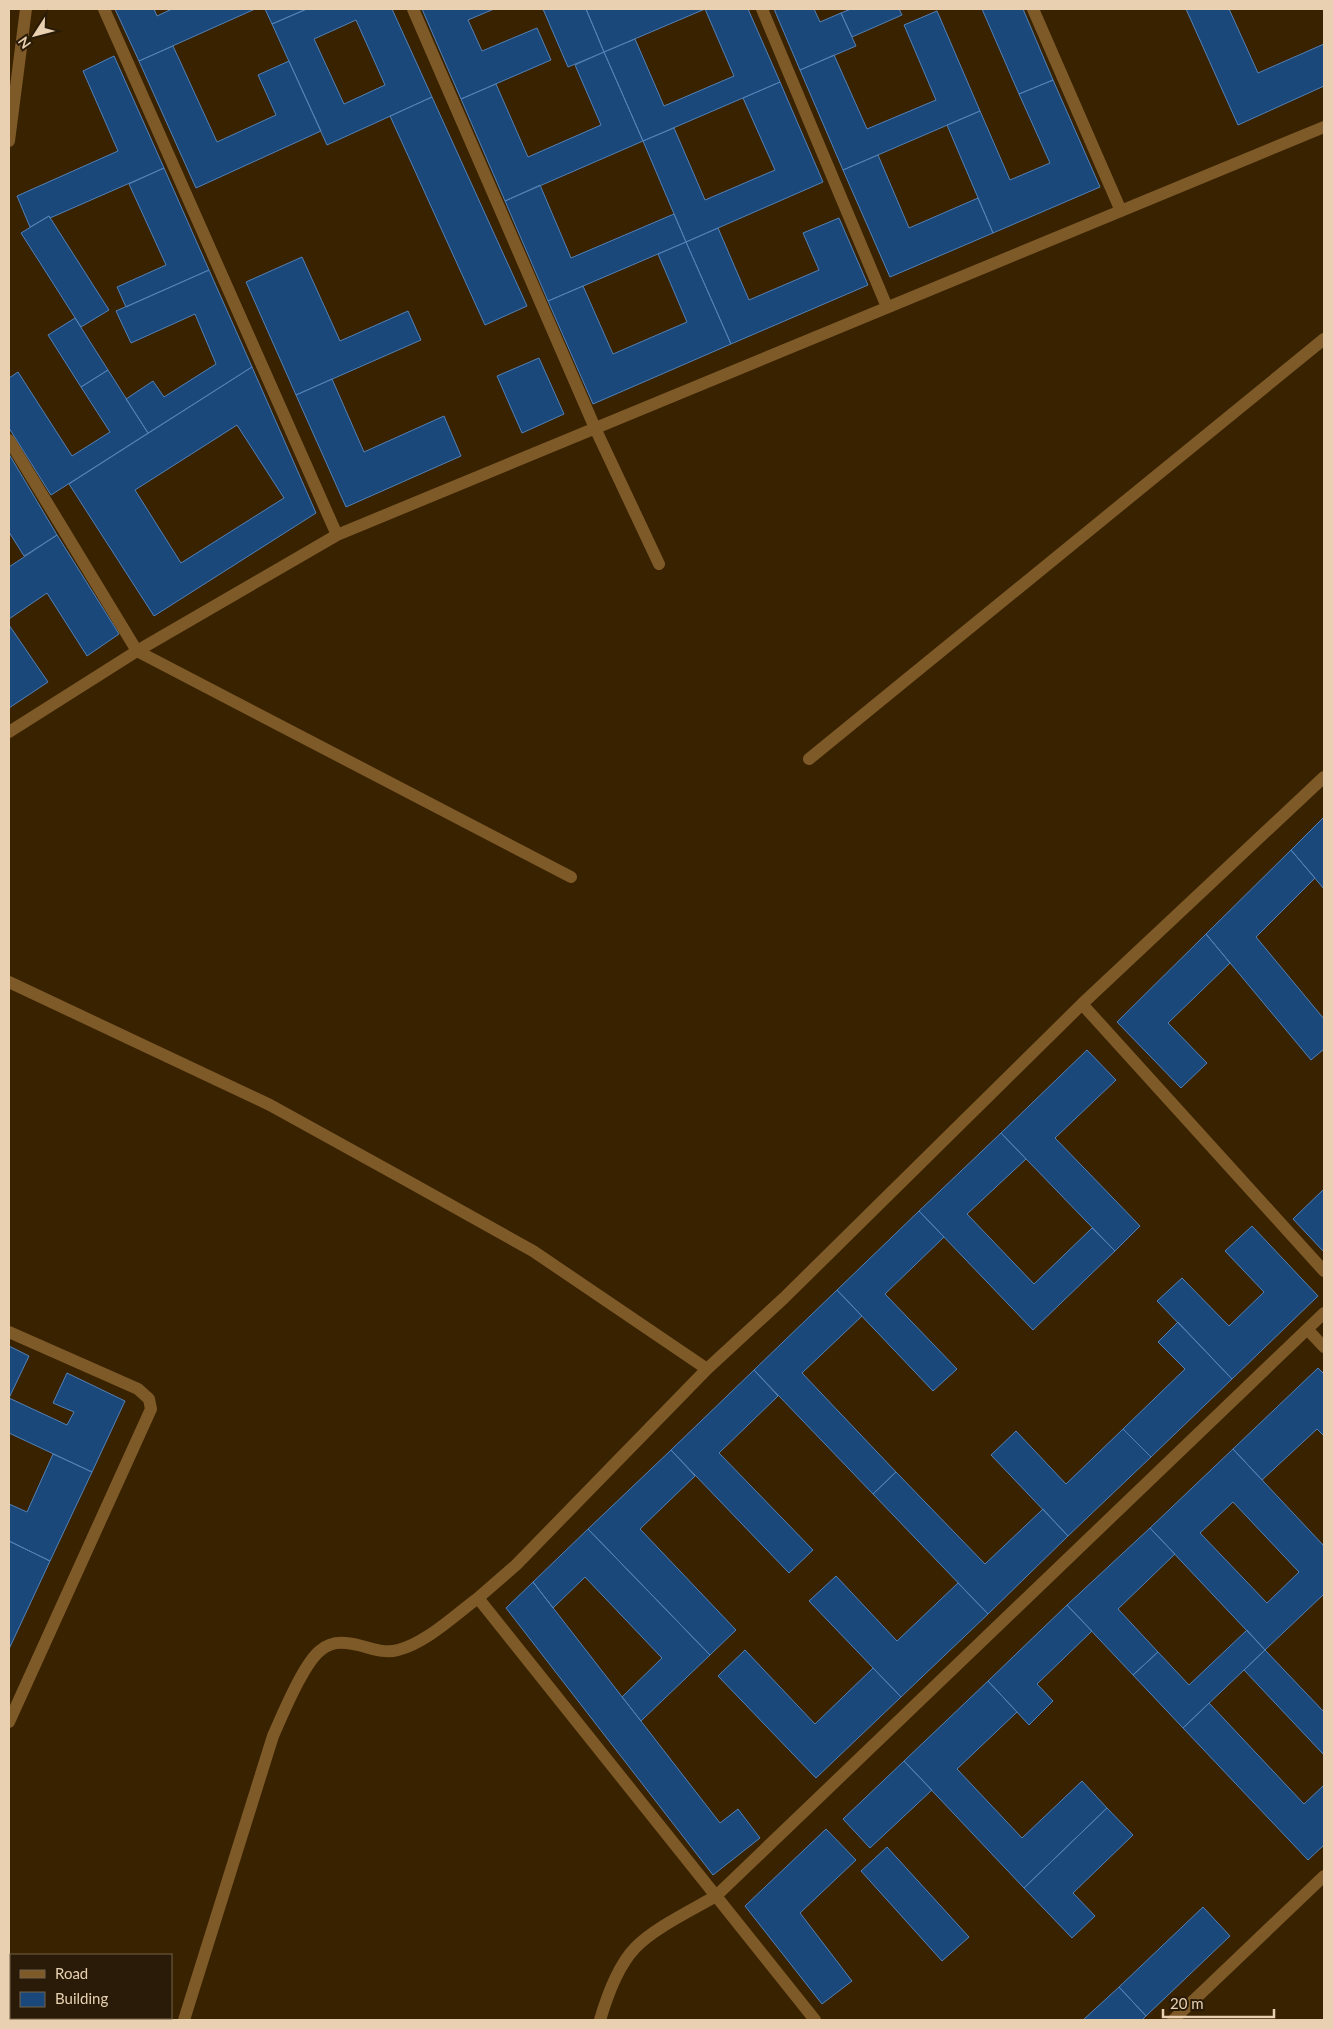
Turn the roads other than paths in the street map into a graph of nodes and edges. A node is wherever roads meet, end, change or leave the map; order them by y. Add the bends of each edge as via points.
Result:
1 (26, 9) edge
2 (104, 9) edge
3 (413, 9) edge
4 (762, 9) edge
5 (1033, 9) edge
6 (1324, 127) edge
7 (9, 141) edge
8 (1121, 211) junction
9 (887, 307) junction
10 (1324, 338) edge
11 (596, 428) junction
12 (9, 440) edge
13 (337, 535) junction
14 (659, 564) dead end
15 (137, 651) junction
16 (9, 732) edge
17 (809, 759) dead end
18 (1324, 777) edge
19 (571, 877) dead end
20 (9, 982) edge
21 (1082, 1004) junction
22 (1324, 1271) edge
23 (1324, 1313) edge
24 (1308, 1330) junction
25 (9, 1332) edge
26 (1324, 1347) edge
27 (708, 1369) junction
28 (478, 1598) junction
29 (9, 1722) edge
30 (1324, 1876) edge
31 (716, 1896) junction
32 (184, 2020) edge
33 (600, 2020) edge
34 (815, 2020) edge
35 (1174, 2020) edge

1 - 7 street
2 - 13 street
3 - 11 street
4 - 9 street
5 - 8 street
6 - 8 street
8 - 9 street
9 - 11 street
10 - 17 street
11 - 13 street
11 - 14 street
12 - 15 street
13 - 15 street
15 - 16 street
15 - 19 street
18 - 21 street
20 - 27 street via 270,1105 404,1179 533,1251
21 - 22 street
21 - 27 street
23 - 24 street
24 - 26 street
24 - 31 street
25 - 29 street via 138,1389 149,1399 152,1409
27 - 28 street via 516,1565
28 - 31 street
28 - 32 street via 425,1638 398,1651 375,1651 347,1643 332,1644 320,1650 310,1663 272,1736
30 - 35 street
31 - 33 street via 635,1948 616,1976
31 - 34 street

